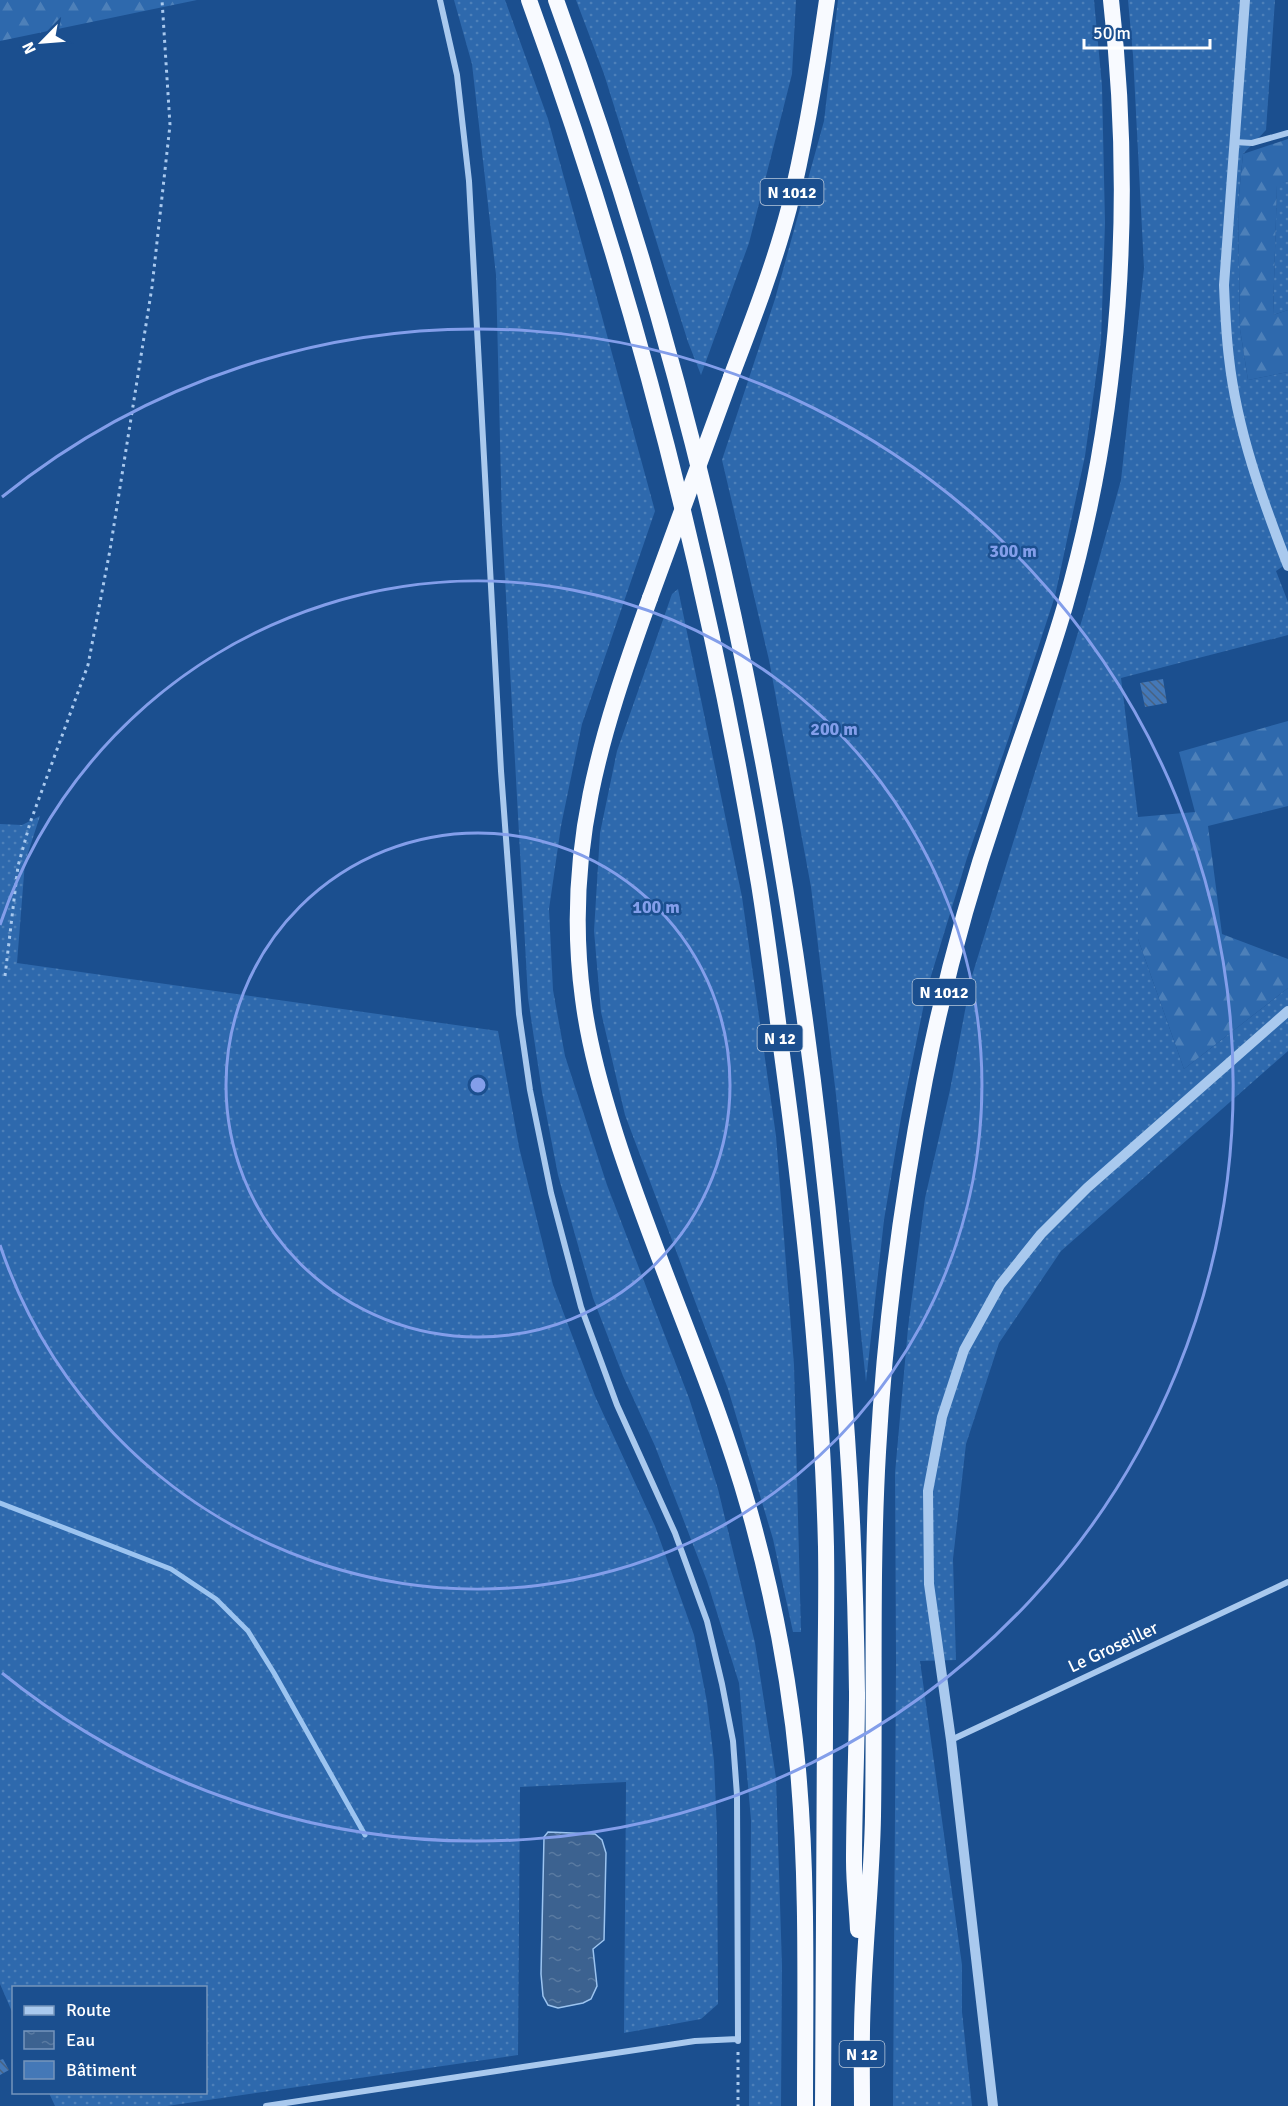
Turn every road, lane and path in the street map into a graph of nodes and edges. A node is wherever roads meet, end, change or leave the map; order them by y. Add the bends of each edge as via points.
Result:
1 (162, 0) edge
2 (440, 0) edge
3 (529, 0) edge
4 (556, 0) edge
5 (827, 0) edge
6 (1111, 0) edge
7 (1245, 0) edge
8 (1288, 133) edge
9 (1233, 142) junction
10 (1288, 566) edge
11 (5, 976) dead end
12 (1288, 1011) edge
13 (1288, 1582) edge
14 (951, 1740) junction
15 (863, 2003) junction
16 (738, 2040) junction
17 (266, 2106) edge
18 (738, 2106) edge
19 (805, 2106) edge
20 (823, 2106) edge
21 (862, 2106) edge
22 (993, 2106) edge

1 - 11 path via 170,125 148,310 110,550 88,665 18,866
2 - 16 street via 457,75 469,181 501,771 520,1025 551,1193 580,1307 617,1406 675,1533 707,1621 722,1684 733,1741 737,1795
3 - 20 highway, N 12 via 616,264 672,469 734,742 763,913 808,1279 825,1536
4 - 15 highway, N 12 via 634,238 688,428 741,653 785,887 819,1124 847,1435 857,1696 854,1866
5 - 19 highway, N 1012, bridge via 814,87 788,210 610,713 587,810 577,900 583,999 600,1083 737,1470 771,1599 790,1704 801,1817
6 - 15 highway, N 1012 via 1118,65 1122,220 1114,350 1099,459 1066,602 954,954 926,1076 891,1285 878,1455 872,1834
7 - 9 street
8 - 9 street via 1252,143
9 - 10 street via 1224,285 1229,360 1244,438
12 - 14 street via 1087,1188 1041,1234 1000,1285 964,1350 942,1417 928,1491 929,1584
13 - 14 street, Le Groseiller
14 - 22 street
15 - 21 highway, N 12
16 - 17 street via 695,2041
16 - 18 path

